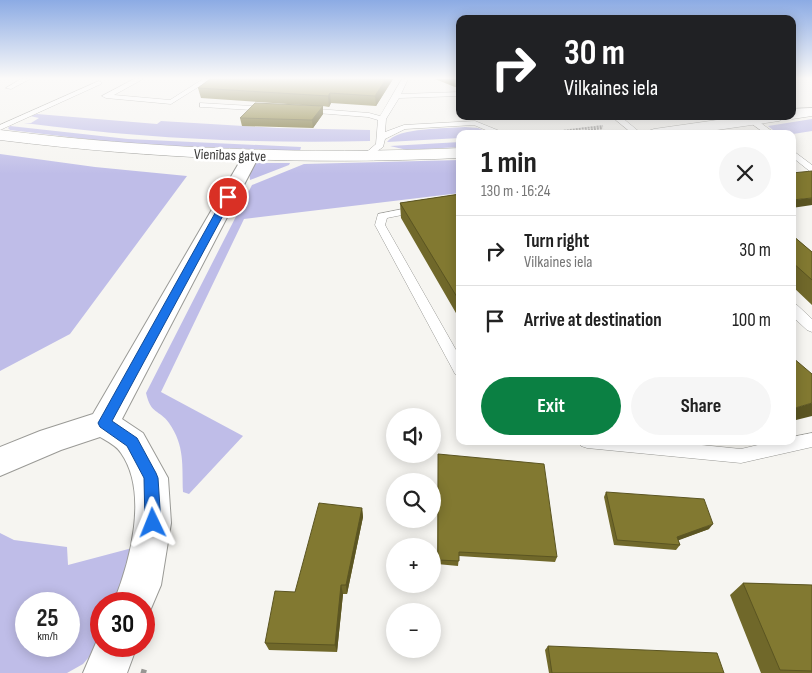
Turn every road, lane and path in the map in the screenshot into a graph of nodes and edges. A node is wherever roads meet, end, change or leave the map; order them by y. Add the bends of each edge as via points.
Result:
1 (40, 110) edge
2 (303, 110) edge
3 (388, 110) edge
4 (812, 112) edge
5 (796, 114) edge
6 (382, 120) junction
7 (620, 120) edge
8 (737, 120) edge
9 (752, 120) edge
10 (0, 128) edge
11 (493, 130) edge
12 (633, 130) edge
13 (678, 130) edge
14 (766, 130) edge
15 (0, 135) edge
16 (382, 138) junction
17 (456, 153) edge
18 (251, 156) junction
19 (366, 156) junction
20 (796, 156) edge
21 (812, 170) edge
22 (431, 206) edge
23 (796, 312) edge
24 (812, 327) edge
25 (456, 363) edge
26 (104, 423) junction
27 (812, 440) edge
28 (796, 444) edge
29 (636, 445) edge
30 (790, 445) edge
31 (0, 462) edge
32 (138, 592) edge
33 (112, 657) edge
34 (105, 673) edge

1 - 10 lane
2 - 6 lane via 369,115
3 - 6 lane
4 - 5 main road
6 - 16 lane
7 - 12 lane
8 - 13 main road
9 - 14 lane
11 - 16 lane via 475,123 404,127
15 - 18 main road, Vienības gatve via 135,150
16 - 19 lane via 380,145
17 - 19 main road, Vienības gatve
18 - 19 main road, Vienības gatve
18 - 26 street
20 - 21 lane
22 - 25 lane via 382,216 380,225
23 - 24 lane
26 - 31 street via 51,440
26 - 32 street via 132,442 151,478 153,523
27 - 28 lane
29 - 30 lane via 741,456
33 - 34 street

